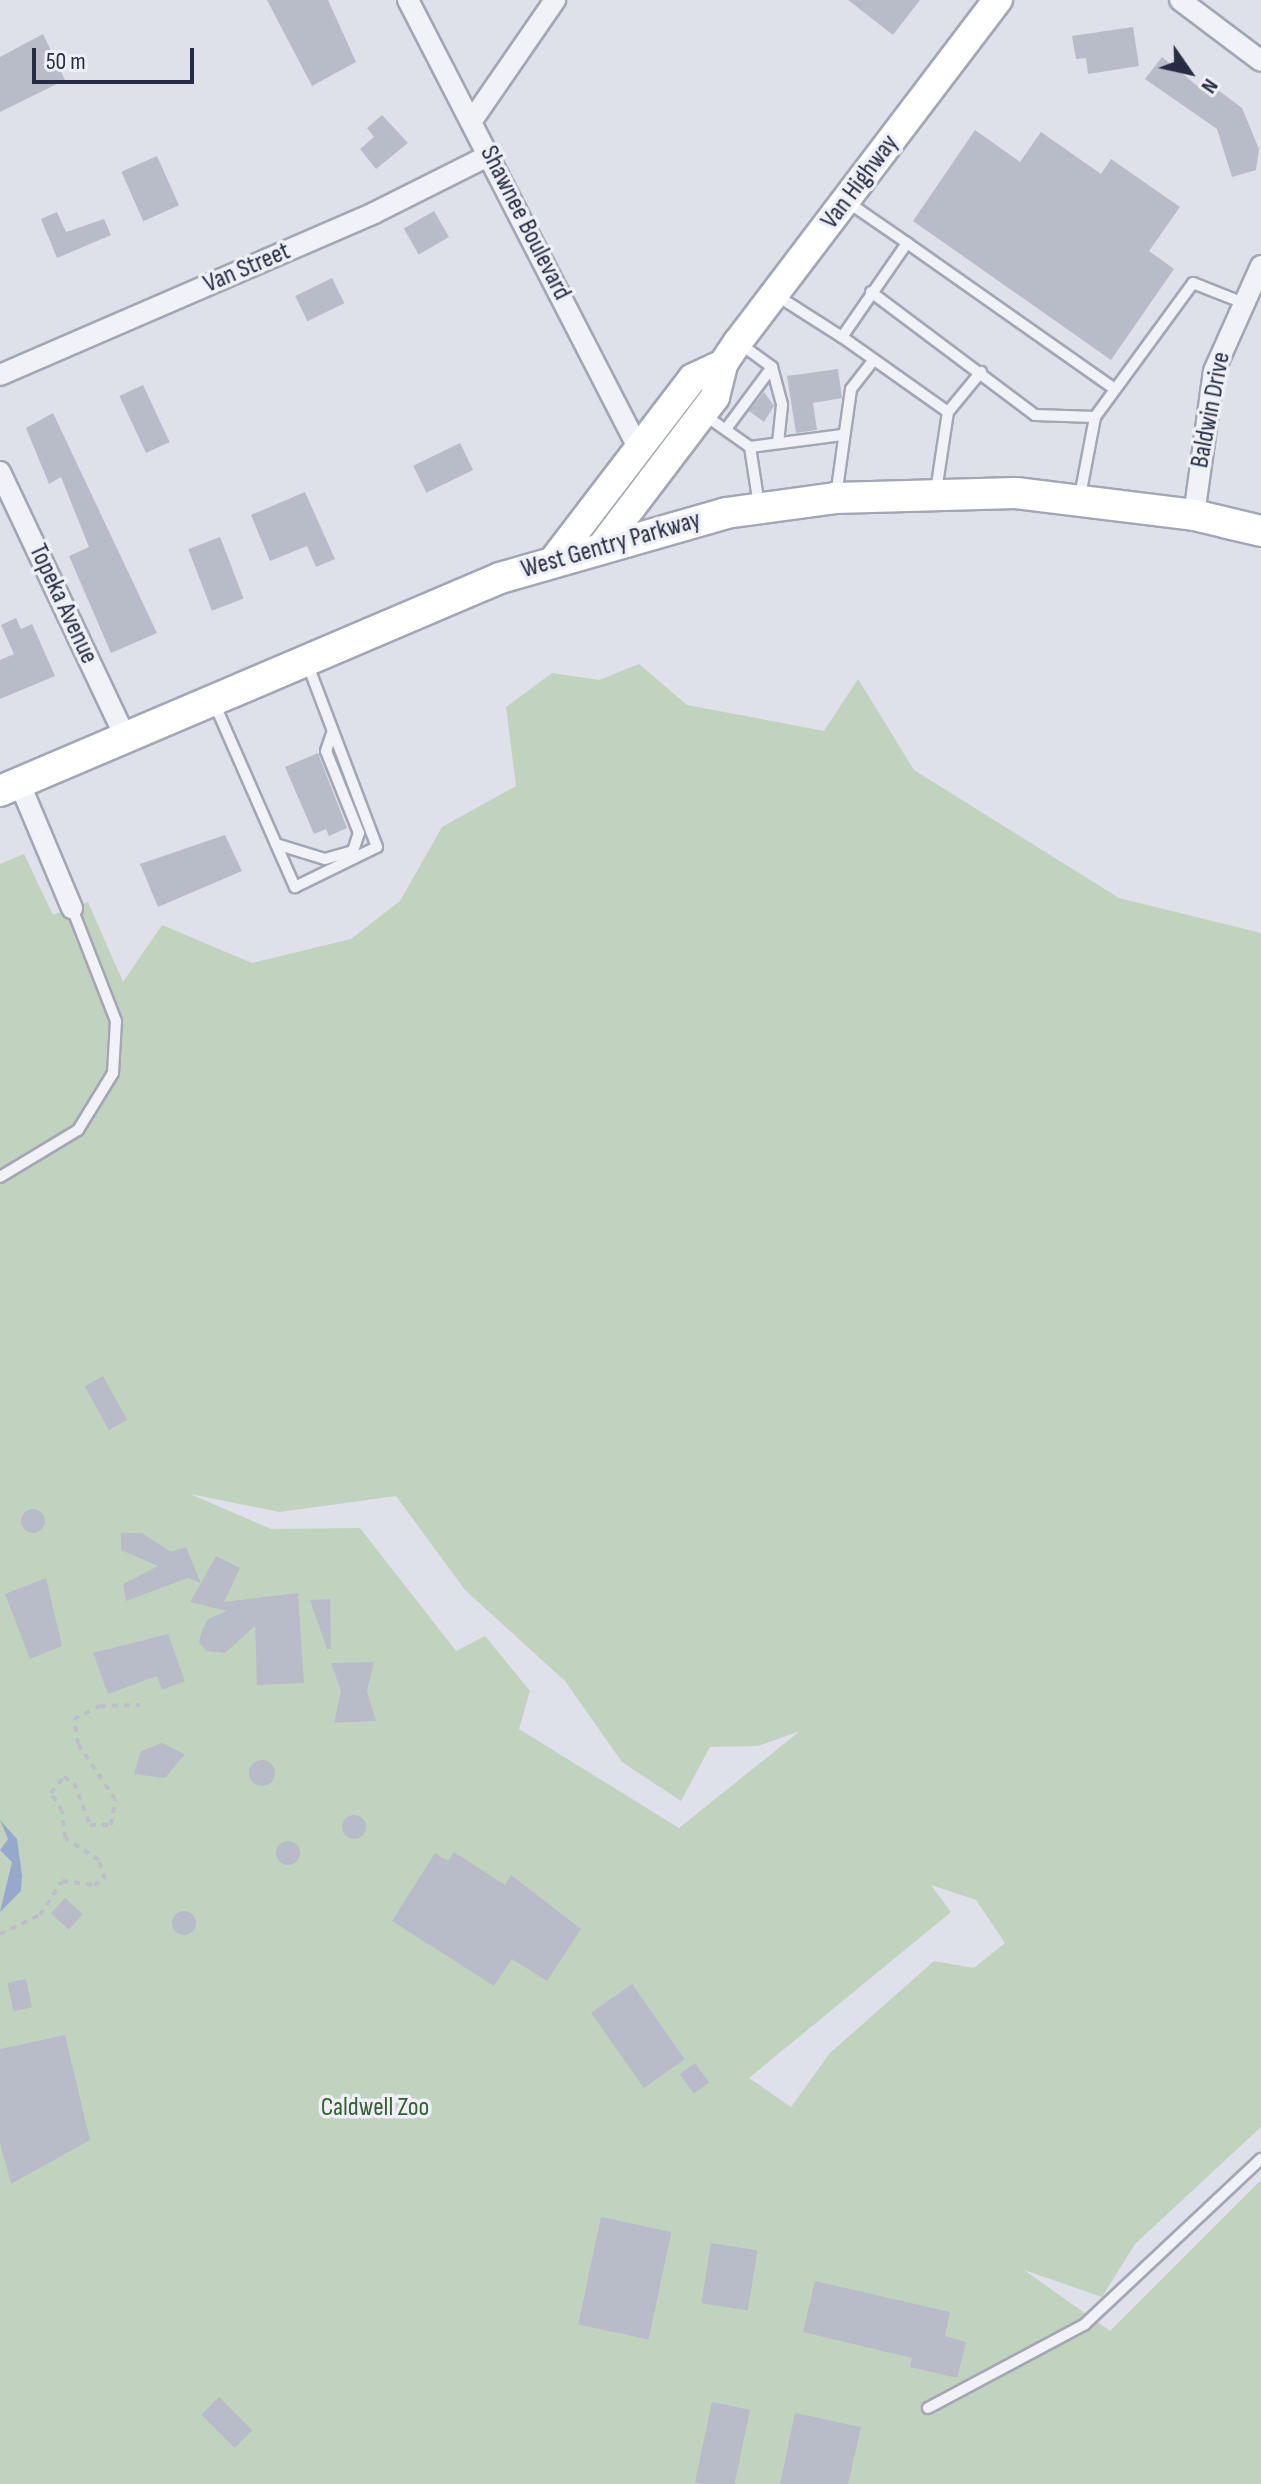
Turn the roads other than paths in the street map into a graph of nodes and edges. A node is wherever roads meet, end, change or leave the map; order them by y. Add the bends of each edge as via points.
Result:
1 (408, 0) edge
2 (555, 0) edge
3 (998, 0) edge
4 (1180, 0) edge
5 (1261, 61) edge
6 (473, 119) junction
7 (490, 155) junction
8 (846, 201) junction
9 (907, 243) junction
10 (1261, 266) edge
11 (871, 292) junction
12 (775, 295) junction
13 (1241, 302) junction
14 (842, 337) junction
15 (731, 353) junction
16 (873, 361) junction
17 (772, 367) junction
18 (981, 372) junction
19 (0, 375) edge
20 (1112, 387) junction
21 (948, 412) junction
22 (702, 413) junction
23 (1095, 417) junction
24 (726, 429) junction
25 (842, 435) junction
26 (778, 443) junction
27 (750, 447) junction
28 (639, 449) junction
29 (0, 472) edge
30 (936, 493) junction
31 (835, 498) junction
32 (1079, 500) junction
33 (759, 507) junction
34 (1194, 515) junction
35 (1261, 531) edge
36 (605, 542) junction
37 (556, 557) junction
38 (306, 659) junction
39 (213, 699) junction
40 (333, 731) junction
41 (125, 737) junction
42 (10, 786) edge
43 (276, 844) junction
44 (72, 908) joint
45 (0, 1177) edge
46 (1261, 2159) edge
47 (928, 2408) dead end

1 - 6 street, Shawnee Boulevard
2 - 6 street
3 - 8 main road, Van Highway
4 - 5 street
6 - 7 street, Shawnee Boulevard
7 - 19 street, Van Street via 374,213
7 - 28 street, Shawnee Boulevard
8 - 9 lane
8 - 12 main road, Van Highway
9 - 11 lane
9 - 20 lane
10 - 13 street, Baldwin Drive
11 - 14 lane
11 - 18 lane
12 - 14 lane
12 - 15 main road, Van Highway
13 - 20 lane via 1193,283
13 - 34 street, Baldwin Drive via 1214,371
14 - 16 lane
15 - 17 lane
15 - 22 main road, Van Highway
15 - 28 main road, Van Highway via 693,378
16 - 21 lane
16 - 25 lane via 851,389
17 - 24 lane
17 - 26 lane via 782,405
18 - 21 lane
18 - 23 lane via 1035,415
20 - 23 lane
21 - 30 lane
22 - 24 lane
22 - 36 main road, Van Highway
23 - 32 lane
24 - 27 lane
25 - 26 lane
25 - 31 lane
26 - 27 lane
27 - 33 lane
28 - 37 main road, Van Highway
29 - 41 street, Topeka Avenue
30 - 31 main road, West Gentry Parkway
30 - 32 main road, West Gentry Parkway
31 - 33 main road, West Gentry Parkway
32 - 34 main road, West Gentry Parkway
33 - 36 main road, West Gentry Parkway
34 - 35 main road, West Gentry Parkway
36 - 37 main road, West Gentry Parkway
37 - 38 main road, West Gentry Parkway
38 - 39 main road, West Gentry Parkway
38 - 40 lane
39 - 41 main road, West Gentry Parkway
39 - 43 lane
40 - 43 lane via 326,751 359,833 353,851 325,859
40 - 43 lane via 377,847 295,887
41 - 42 main road, West Gentry Parkway
42 - 44 street
44 - 45 lane via 116,1021 113,1073 78,1130
46 - 47 lane via 1096,2316

